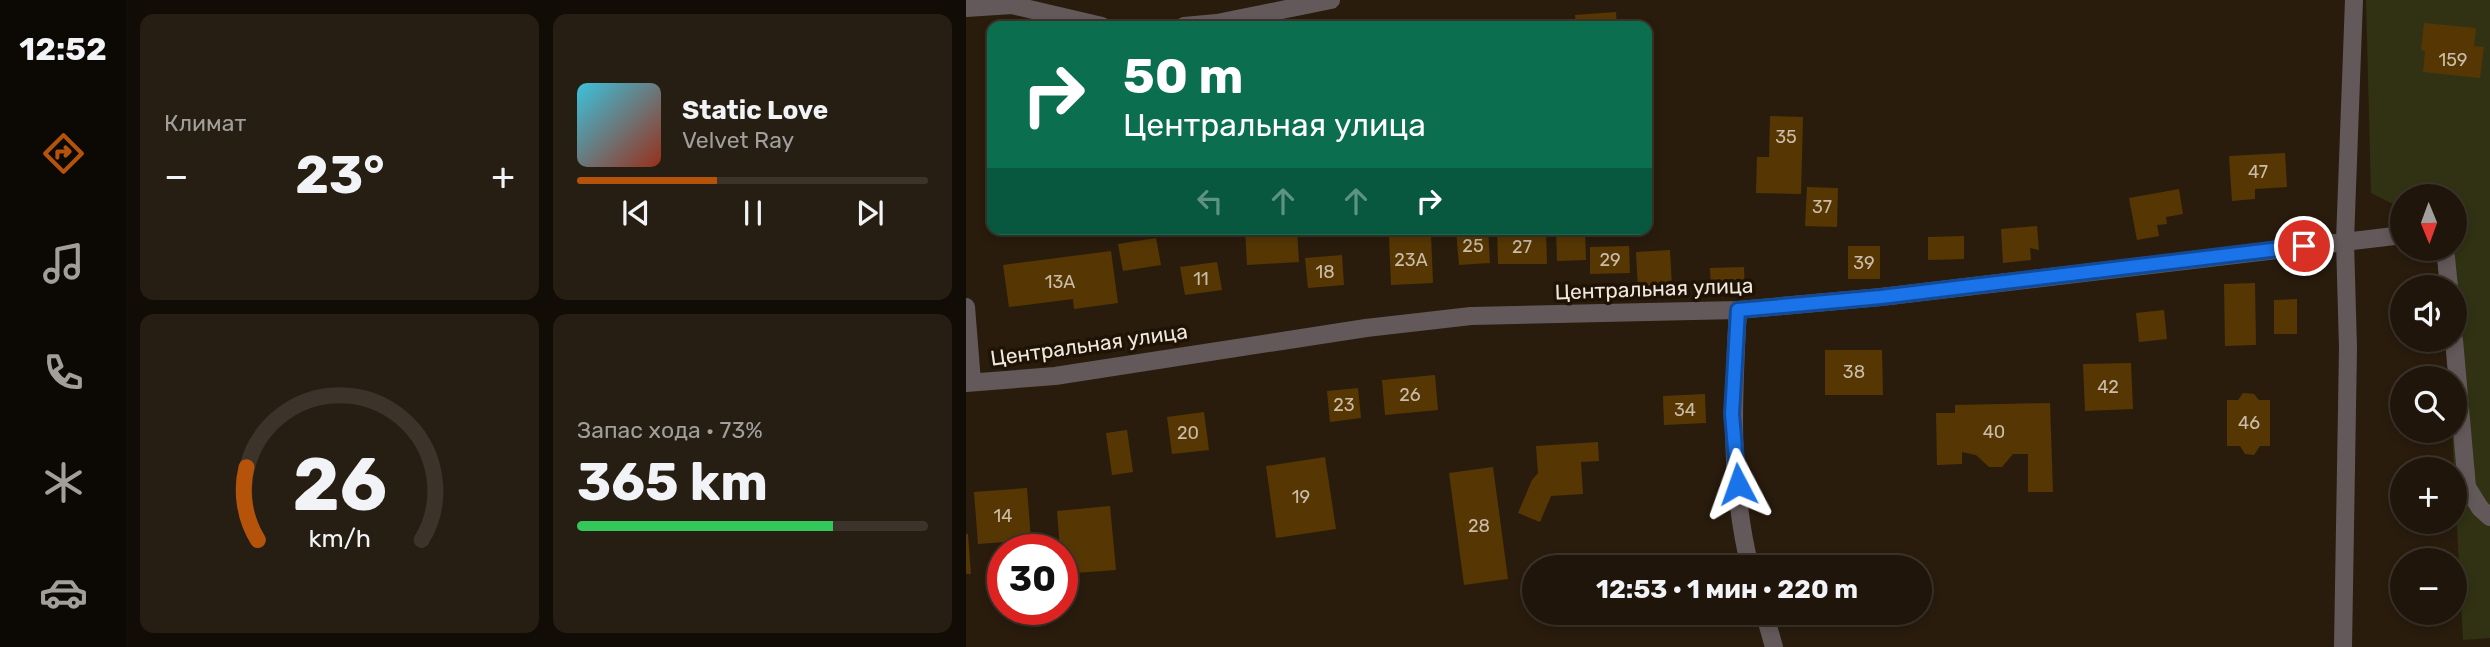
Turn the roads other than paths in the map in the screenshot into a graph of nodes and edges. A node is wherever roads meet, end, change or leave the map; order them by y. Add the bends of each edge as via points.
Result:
1 (1331, 0) edge
2 (2354, 0) edge
3 (966, 8) edge
4 (1081, 21) edge
5 (1227, 21) edge
6 (2390, 236) edge
7 (2345, 241) junction
8 (966, 307) edge
9 (1738, 310) junction
10 (2455, 352) edge
11 (969, 383) edge
12 (2490, 517) edge
13 (1748, 555) edge
14 (1768, 625) edge
15 (2343, 639) edge
16 (1774, 647) edge

1 - 5 street
2 - 7 street
3 - 4 street via 1012,5
6 - 7 street, Центральная улица
7 - 9 street, Центральная улица
7 - 15 street via 2348,348
8 - 11 street
9 - 11 street, Центральная улица via 1471,316 1055,376
9 - 13 street via 1732,414 1741,531
10 - 12 street via 2468,487
14 - 16 street

